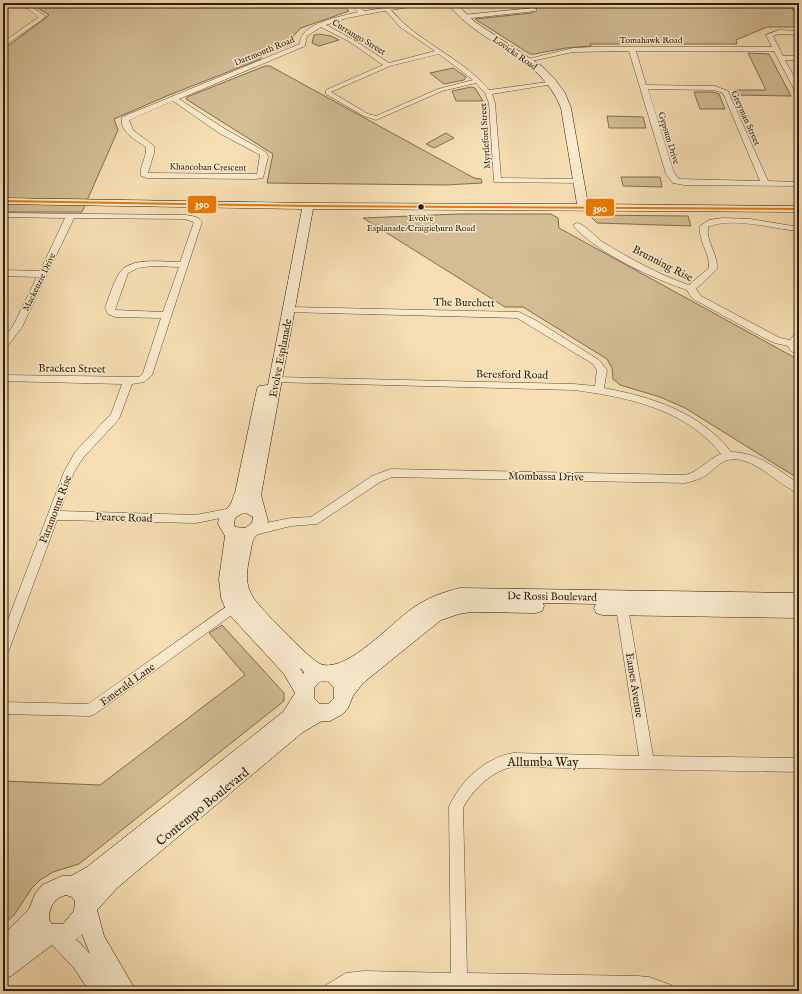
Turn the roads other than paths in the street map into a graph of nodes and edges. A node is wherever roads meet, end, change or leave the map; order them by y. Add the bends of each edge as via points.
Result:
1 (22, 3) edge
2 (353, 3) edge
3 (430, 3) edge
4 (451, 3) edge
5 (388, 10) junction
6 (534, 10) dead end
7 (363, 14) junction
8 (464, 17) junction
9 (321, 25) junction
10 (799, 33) edge
11 (3, 45) edge
12 (632, 49) junction
13 (775, 49) junction
14 (439, 52) junction
15 (780, 58) junction
16 (799, 58) edge
17 (527, 60) junction
18 (388, 65) junction
19 (478, 81) junction
20 (553, 82) junction
21 (643, 87) junction
22 (798, 90) edge
23 (489, 92) junction
24 (173, 98) junction
25 (125, 120) joint
26 (578, 181) junction
27 (765, 184) junction
28 (799, 184) edge
29 (3, 201) edge
30 (303, 206) junction
31 (583, 208) junction
32 (799, 209) edge
33 (3, 215) edge
34 (71, 215) junction
35 (577, 225) dead end
36 (799, 229) edge
37 (184, 265) junction
38 (3, 274) edge
39 (42, 274) junction
40 (691, 288) junction
41 (284, 310) junction
42 (167, 315) junction
43 (799, 334) edge
44 (792, 343) junction
45 (3, 345) edge
46 (799, 353) edge
47 (3, 378) edge
48 (271, 380) junction
49 (128, 381) junction
50 (599, 390) junction
51 (728, 455) junction
52 (799, 489) edge
53 (234, 510) junction
54 (258, 512) junction
55 (53, 515) junction
56 (196, 519) junction
57 (291, 522) junction
58 (230, 531) junction
59 (252, 532) junction
60 (799, 600) edge
61 (233, 607) junction
62 (622, 608) junction
63 (799, 611) edge
64 (3, 650) edge
65 (325, 674) junction
66 (345, 692) junction
67 (303, 693) junction
68 (3, 708) edge
69 (321, 712) junction
70 (647, 763) junction
71 (799, 765) edge
72 (74, 886) junction
73 (86, 907) junction
74 (38, 916) junction
75 (54, 935) junction
76 (3, 950) edge
77 (3, 968) edge
78 (459, 980) junction
79 (487, 986) edge
80 (102, 991) edge
81 (125, 991) edge
82 (332, 991) edge
83 (665, 991) edge

1 - 11 street via 42,16
2 - 7 street
3 - 5 street, Dartmouth Road
4 - 8 street, Lovicks Road
5 - 7 street, Dartmouth Road
5 - 14 street, Myrtleford Street via 404,27
6 - 8 street
7 - 9 street, Dartmouth Road via 336,19
8 - 17 street, Lovicks Road
9 - 18 street, Currango Street via 352,41
9 - 24 street, Dartmouth Road via 307,33 302,40 303,45
10 - 13 street via 770,34
12 - 13 street, Tomahawk Road
12 - 17 street, Tomahawk Road via 572,50
12 - 21 street, Gypsum Drive
13 - 15 street
14 - 18 street
14 - 19 street, Myrtleford Street
15 - 16 street
15 - 22 street
17 - 20 street, Lovicks Road
18 - 19 street via 328,93 376,118 440,90
19 - 23 street, Myrtleford Street
20 - 23 street
20 - 26 street, Lovicks Road via 566,108
21 - 27 street, Greyman Street via 715,88 726,92
21 - 27 street, Gypsum Drive via 670,174 676,181
23 - 26 street, Myrtleford Street via 497,180
24 - 25 street, Dartmouth Road
24 - 25 street, Khancoban Crescent via 222,131 263,154 260,176 146,176 144,170 151,152 150,146 128,130
26 - 31 street, Lovicks Road
27 - 28 street, Gypsum Drive
29 - 30 street
30 - 31 street
30 - 41 street, Evolve Esplanade via 294,240
31 - 32 street
33 - 34 street
34 - 37 street via 195,219 198,222
34 - 39 street, Mackenzie Drive
35 - 40 street, Brunning Rise via 591,238 668,281
36 - 40 street via 752,221 718,221 707,224 703,231 713,261 713,269
37 - 42 street
37 - 42 street via 138,265 128,268 124,272 110,308 115,314
38 - 39 street
39 - 45 street, Mackenzie Drive via 17,327
40 - 44 street, Brunning Rise via 698,298 762,333 778,341
41 - 48 street, Evolve Esplanade
41 - 50 street, The Burchett via 522,316 596,362 602,374
42 - 49 street, Bracken Street via 147,375 141,380
43 - 44 street
44 - 46 street via 793,348
47 - 49 street, Bracken Street
48 - 50 street, Beresford Road via 568,387
48 - 53 street, Evolve Esplanade via 242,493
48 - 54 street, Evolve Esplanade via 254,495
49 - 55 street, Paramount Rise via 115,416 73,463
50 - 51 street, Beresford Road via 650,404 684,419 714,437
51 - 52 street via 749,458
51 - 57 street, Mombassa Drive via 701,474 685,478 388,474 376,479 318,519
53 - 54 street via 247,507
53 - 56 street, Pearce Road
53 - 58 street via 226,520
54 - 57 street, Mombassa Drive
54 - 59 street via 260,522
55 - 56 street, Pearce Road
55 - 64 street, Paramount Rise
56 - 58 street, Pearce Road
57 - 59 street, Mombassa Drive
58 - 59 street via 244,535
58 - 61 street via 232,548 226,585
59 - 65 street via 246,543 239,577 242,596 300,659
60 - 65 street, De Rossi Boulevard via 460,595 431,604 361,660 348,668
61 - 67 street via 290,668
61 - 68 street, Emerald Lane via 90,710
62 - 63 street, De Rossi Boulevard
62 - 66 street, De Rossi Boulevard via 471,605 444,610 357,677
62 - 70 street, Eames Avenue
65 - 66 street via 341,680
65 - 67 street via 309,680
66 - 69 street via 344,698 337,706
67 - 69 street via 307,705
67 - 72 street, Contempo Boulevard via 288,718 273,731 94,874
69 - 73 street, Contempo Boulevard via 297,726 110,881
70 - 71 street, Allumba Way
70 - 78 street, Allumba Way via 507,760 490,768 464,794 459,800 456,815
72 - 73 street via 83,893
72 - 74 street via 62,886 50,892 39,907
73 - 75 street via 79,924 69,932
73 - 81 street via 96,947
74 - 75 street via 41,927
74 - 76 street
75 - 77 street via 20,954
75 - 80 street via 82,960
78 - 79 street
78 - 82 street via 354,979 340,984
79 - 83 street via 649,984

